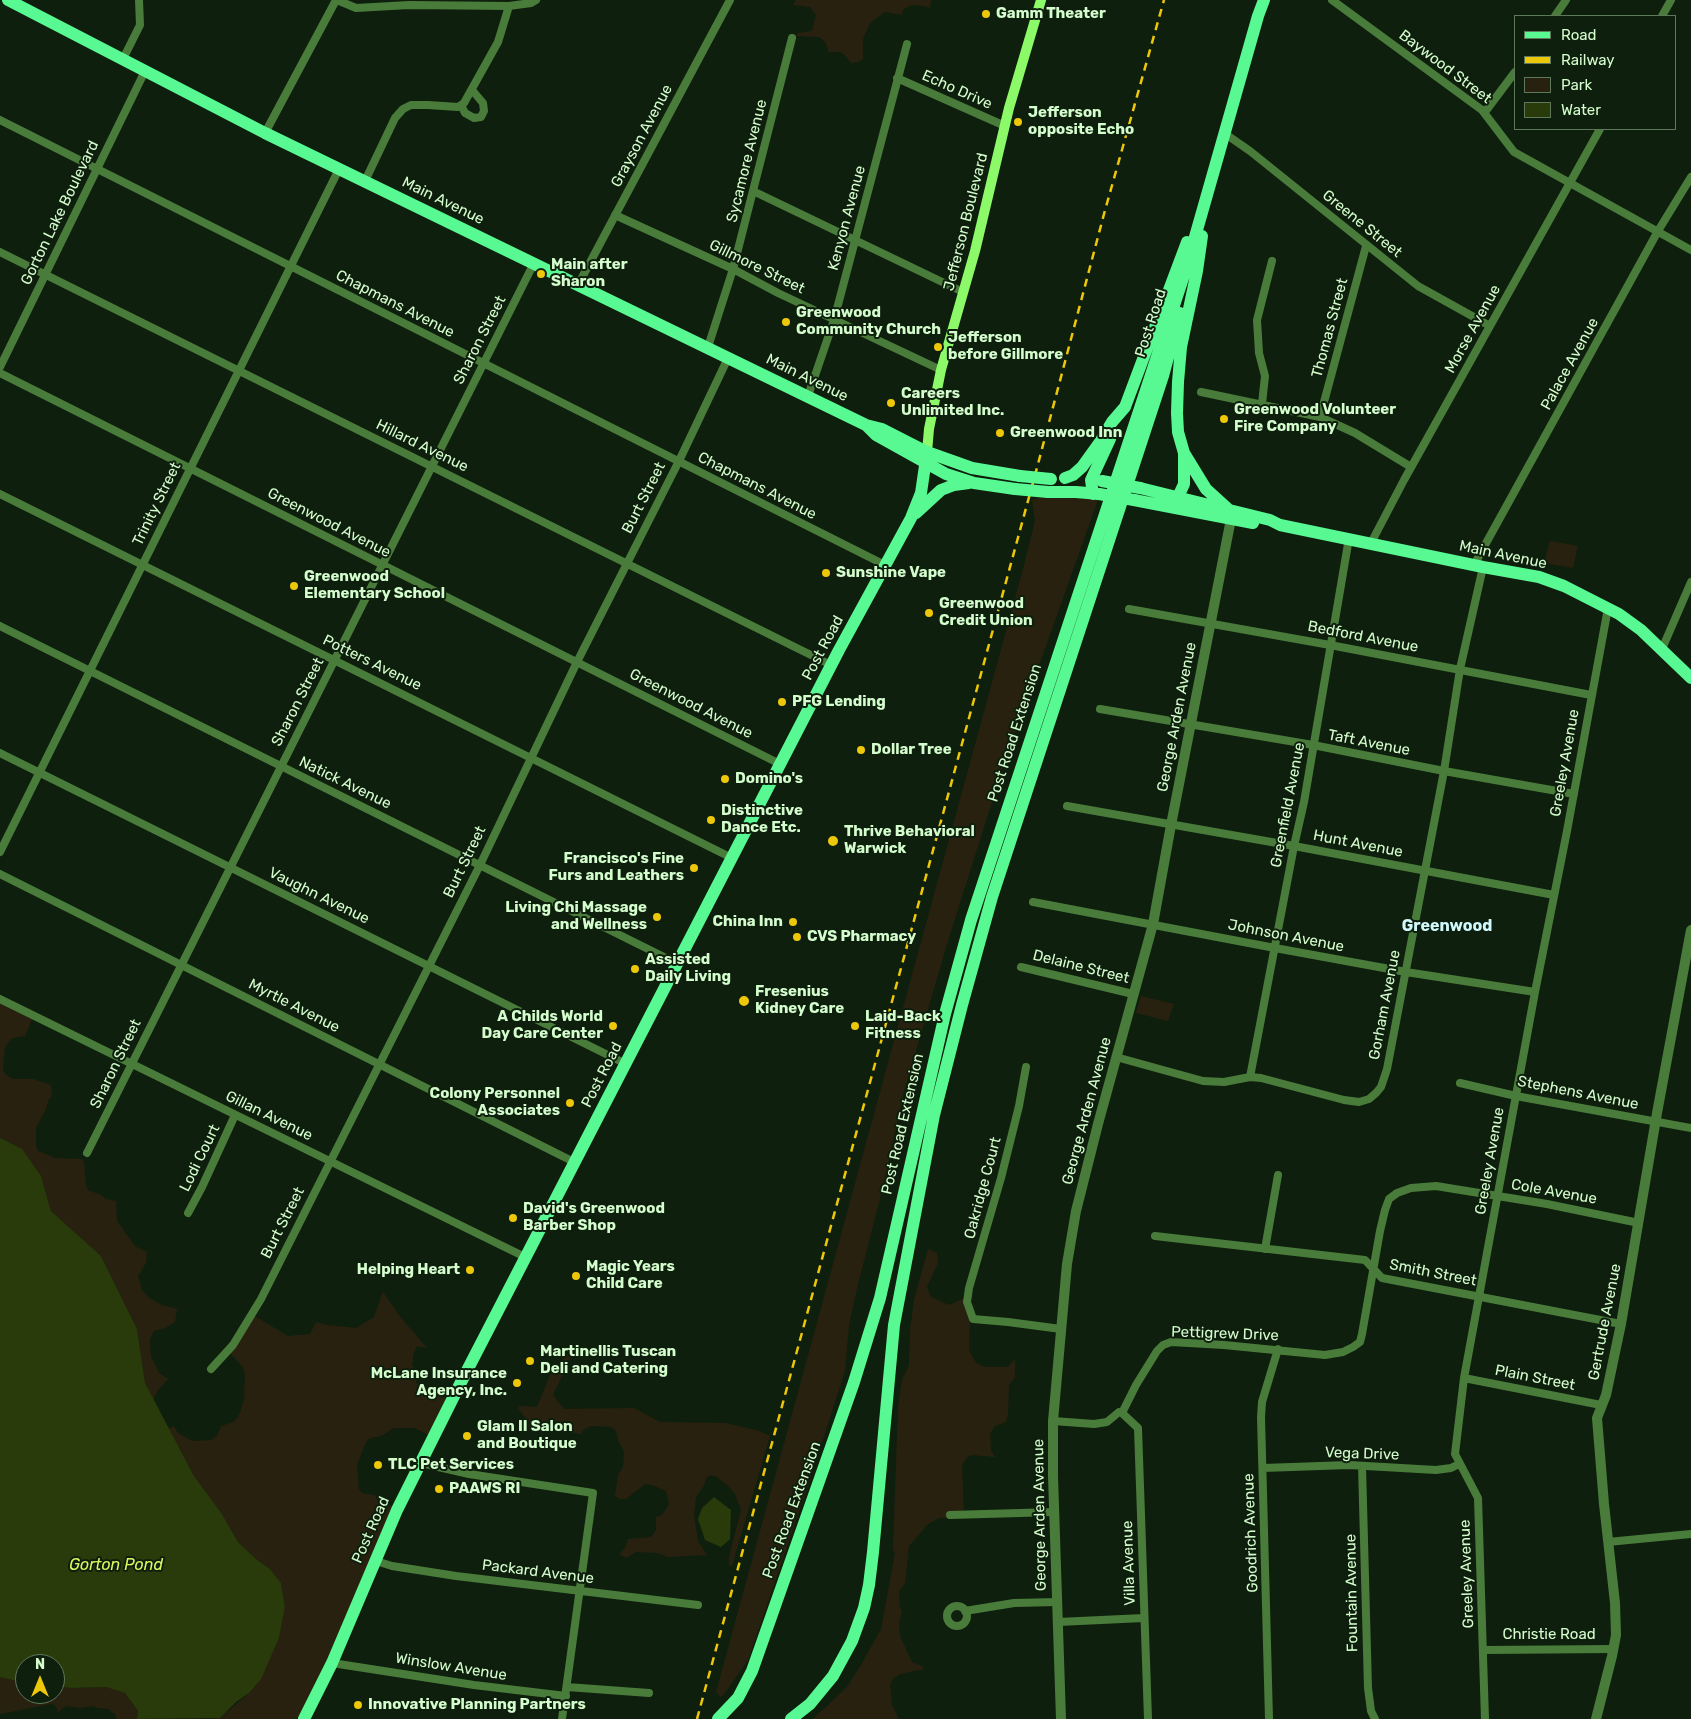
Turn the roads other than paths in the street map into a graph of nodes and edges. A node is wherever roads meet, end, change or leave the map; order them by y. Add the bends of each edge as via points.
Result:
1 (8, 0) edge
2 (139, 0) edge
3 (336, 0) edge
4 (536, 0) edge
5 (730, 0) edge
6 (1041, 0) edge
7 (1264, 0) edge
8 (1332, 0) edge
9 (1566, 0) edge
10 (1671, 0) edge
11 (509, 6) junction
12 (1556, 15) edge
13 (1663, 15) edge
14 (792, 38) dead end
15 (906, 44) dead end
16 (123, 59) junction
17 (145, 71) junction
18 (1514, 73) edge
19 (898, 78) junction
20 (472, 90) junction
21 (461, 105) junction
22 (1485, 112) junction
23 (0, 120) edge
24 (1005, 126) junction
25 (1599, 130) edge
26 (265, 133) junction
27 (1224, 133) junction
28 (97, 169) junction
29 (339, 169) junction
30 (1691, 177) edge
31 (364, 181) junction
32 (1570, 184) junction
33 (1209, 186) junction
34 (753, 191) junction
35 (615, 214) junction
36 (1658, 231) junction
37 (856, 242) junction
38 (1366, 246) junction
39 (1691, 250) edge
40 (0, 252) edge
41 (1272, 261) dead end
42 (534, 264) junction
43 (291, 267) junction
44 (733, 269) junction
45 (45, 274) junction
46 (578, 285) junction
47 (963, 292) junction
48 (834, 320) junction
49 (1490, 326) junction
50 (708, 347) junction
51 (728, 358) junction
52 (484, 364) junction
53 (0, 366) edge
54 (941, 370) junction
55 (239, 371) junction
56 (0, 374) edge
57 (1201, 392) dead end
58 (808, 396) junction
59 (1262, 404) junction
60 (1125, 407) junction
61 (1320, 417) junction
62 (1184, 453) junction
63 (926, 458) junction
64 (678, 461) junction
65 (432, 466) junction
66 (1412, 467) junction
67 (190, 469) junction
68 (1127, 469) junction
69 (1065, 478) junction
70 (1097, 481) junction
71 (974, 483) junction
72 (0, 494) edge
73 (1096, 494) junction
74 (1178, 497) junction
75 (1157, 504) junction
76 (1230, 514) junction
77 (911, 518) junction
78 (1349, 538) junction
79 (1371, 543) junction
80 (627, 564) junction
81 (143, 565) junction
82 (382, 565) junction
83 (886, 565) junction
84 (1479, 566) junction
85 (1691, 582) edge
86 (1608, 608) junction
87 (1129, 609) dead end
88 (1211, 623) junction
89 (0, 626) edge
90 (1330, 645) junction
91 (1662, 649) junction
92 (334, 660) junction
93 (577, 662) junction
94 (832, 665) junction
95 (1460, 669) junction
96 (90, 671) junction
97 (1691, 678) edge
98 (1591, 696) junction
99 (1100, 709) dead end
100 (1190, 724) junction
101 (1313, 746) junction
102 (0, 753) edge
103 (531, 758) junction
104 (780, 764) junction
105 (281, 766) junction
106 (1444, 771) junction
107 (39, 772) junction
108 (1574, 794) junction
109 (1067, 806) dead end
110 (1171, 825) junction
111 (1294, 846) junction
112 (0, 852) edge
113 (732, 858) junction
114 (480, 865) junction
115 (230, 867) junction
116 (1425, 871) junction
117 (0, 874) edge
118 (1554, 895) junction
119 (1033, 902) dead end
120 (1153, 924) junction
121 (1691, 930) edge
122 (1275, 948) junction
123 (678, 964) junction
124 (181, 965) junction
125 (428, 966) junction
126 (1021, 967) dead end
127 (1406, 972) junction
128 (1535, 992) junction
129 (1133, 994) junction
130 (0, 999) edge
131 (1116, 1057) junction
132 (131, 1064) junction
133 (379, 1064) junction
134 (626, 1064) junction
135 (1026, 1067) dead end
136 (1250, 1077) junction
137 (1460, 1083) dead end
138 (1516, 1096) junction
139 (235, 1115) junction
140 (1656, 1122) junction
141 (1691, 1128) edge
142 (87, 1153) dead end
143 (330, 1161) junction
144 (576, 1163) junction
145 (1278, 1175) dead end
146 (1498, 1196) junction
147 (188, 1213) dead end
148 (1638, 1223) junction
149 (1155, 1236) dead end
150 (1265, 1248) junction
151 (525, 1257) junction
152 (1373, 1269) junction
153 (1480, 1296) junction
154 (1621, 1324) junction
155 (1061, 1330) junction
156 (1278, 1349) junction
157 (211, 1369) dead end
158 (1464, 1378) junction
159 (1601, 1405) junction
160 (1122, 1413) junction
161 (1053, 1421) junction
162 (421, 1463) junction
163 (1459, 1464) junction
164 (1362, 1466) junction
165 (1263, 1468) junction
166 (1055, 1512) junction
167 (950, 1515) dead end
168 (1691, 1534) edge
169 (1608, 1542) junction
170 (376, 1561) junction
171 (581, 1591) junction
172 (1057, 1602) junction
173 (698, 1605) dead end
174 (965, 1611) dead end
175 (1144, 1618) junction
176 (1058, 1622) junction
177 (1614, 1649) junction
178 (1484, 1650) junction
179 (332, 1663) junction
180 (567, 1687) junction
181 (649, 1693) dead end
182 (566, 1696) junction
183 (306, 1717) edge
184 (562, 1719) edge
185 (718, 1719) edge
186 (791, 1719) edge
187 (1061, 1719) edge
188 (1148, 1719) edge
189 (1269, 1719) edge
190 (1374, 1719) edge
191 (1485, 1719) edge
192 (1596, 1719) edge

1 - 16 main road, Main Avenue
2 - 16 street via 140,26
3 - 11 street via 356,8 409,4
3 - 26 street
4 - 11 street via 531,4
5 - 35 street, Grayson Avenue
6 - 24 main road, Jefferson Boulevard
7 - 27 main road, Post Road
8 - 22 street, Baywood Street
9 - 12 street
10 - 13 street
11 - 20 street via 498,42
14 - 34 street, Sycamore Avenue
15 - 19 street, Kenyon Avenue
16 - 17 main road, Main Avenue
17 - 26 main road, Main Avenue
17 - 28 street, Gorton Lake Boulevard
18 - 22 street
19 - 24 street, Echo Drive
19 - 37 street, Kenyon Avenue
20 - 21 street
20 - 21 street via 483,103 481,117 474,118 465,113
21 - 31 street via 449,108 411,105 403,109 395,118
22 - 32 street, Baywood Street via 1514,152
23 - 28 street, Chapmans Avenue
24 - 47 main road, Jefferson Boulevard
25 - 32 street, Morse Avenue
26 - 29 main road, Main Avenue
27 - 33 main road, Post Road
27 - 38 street, Greene Street
28 - 43 street, Chapmans Avenue
28 - 45 street, Gorton Lake Boulevard
29 - 31 main road, Main Avenue
29 - 43 street, Trinity Street
30 - 36 street, Palace Avenue
31 - 42 main road, Main Avenue
32 - 36 street, Baywood Street
32 - 49 street, Morse Avenue
33 - 60 main road
33 - 62 main road via 1179,365 1178,432
33 - 68 main road, Post Road via 1182,306 1162,376
34 - 37 street
34 - 44 street, Sycamore Avenue
35 - 44 street, Gillmore Street
35 - 46 street, Grayson Avenue
36 - 39 street, Baywood Street
36 - 84 street, Palace Avenue
37 - 47 street
37 - 48 street, Kenyon Avenue
38 - 49 street, Greene Street via 1418,286
38 - 61 street, Thomas Street
40 - 45 street, Hillard Avenue
41 - 59 street via 1257,320 1259,353 1265,376
42 - 46 main road, Main Avenue
42 - 52 street, Sharon Street
43 - 52 street, Chapmans Avenue
43 - 55 street, Trinity Street
44 - 48 street, Gillmore Street
44 - 50 street, Sycamore Avenue
45 - 53 street, Gorton Lake Boulevard
45 - 55 street, Hillard Avenue
46 - 50 main road, Main Avenue
47 - 54 main road, Jefferson Boulevard
48 - 54 street, Gillmore Street
48 - 58 street, Kenyon Avenue
49 - 66 street, Morse Avenue
50 - 51 main road, Main Avenue
51 - 58 main road, Main Avenue
51 - 64 street, Burt Street
52 - 64 street, Chapmans Avenue
52 - 65 street, Sharon Street
54 - 63 main road, Jefferson Boulevard
55 - 65 street, Hillard Avenue
55 - 67 street, Trinity Street
56 - 67 street, Greenwood Avenue
57 - 59 street
58 - 63 main road, Main Avenue via 866,425 876,436
59 - 61 street
60 - 69 main road via 1083,465
60 - 70 main road
61 - 66 street
62 - 74 main road via 1184,484
62 - 76 main road via 1206,489
63 - 69 main road, Main Avenue, bridge via 1020,476
63 - 71 main road, Main Avenue via 946,474
63 - 77 main road, Post Road via 921,494
64 - 80 street, Burt Street
64 - 83 street, Chapmans Avenue
65 - 80 street, Hillard Avenue
65 - 82 street, Sharon Street
66 - 79 street, Morse Avenue
67 - 81 street, Trinity Street
67 - 82 street, Greenwood Avenue
68 - 185 main road, Post Road Extension via 971,920 945,1014 880,1298 854,1382 752,1671 738,1698
68 - 186 main road, Post Road Extension via 992,897 934,1115 894,1325 873,1552 864,1608 852,1641 833,1676 810,1704
69 - 70 main road, Main Avenue
70 - 73 main road
70 - 74 main road, Main Avenue, bridge
71 - 73 main road, Main Avenue, bridge
71 - 77 main road via 941,490
72 - 81 street, Potters Avenue
73 - 75 main road, Main Avenue, bridge
74 - 75 main road via 1172,502
74 - 76 main road, Main Avenue
75 - 76 main road, Main Avenue
76 - 78 main road, Main Avenue
76 - 88 street, George Arden Avenue
77 - 83 main road, Post Road
78 - 79 main road, Main Avenue
78 - 90 street, Greenfield Avenue
79 - 84 main road, Main Avenue
80 - 93 street, Burt Street
80 - 94 street, Hillard Avenue
81 - 92 street, Potters Avenue
81 - 96 street, Trinity Street
82 - 92 street, Sharon Street
82 - 93 street, Greenwood Avenue
83 - 94 main road, Post Road
84 - 86 main road, Main Avenue via 1539,577
84 - 95 street, Gorham Avenue
85 - 91 street
86 - 91 main road, Main Avenue
86 - 98 street, Greeley Avenue
87 - 88 street, Bedford Avenue
88 - 90 street, Bedford Avenue
88 - 100 street, George Arden Avenue
89 - 96 street, Natick Avenue
90 - 95 street, Bedford Avenue
90 - 101 street, Greenfield Avenue
91 - 97 main road, Main Avenue
92 - 103 street, Potters Avenue
92 - 105 street, Sharon Street
93 - 103 street, Burt Street
93 - 104 street, Greenwood Avenue
94 - 104 main road, Post Road
95 - 98 street, Bedford Avenue
95 - 106 street, Gorham Avenue
96 - 105 street, Natick Avenue
96 - 107 street, Trinity Street
98 - 108 street, Greeley Avenue
99 - 100 street, Taft Avenue
100 - 101 street, Taft Avenue
100 - 110 street, George Arden Avenue
101 - 106 street, Taft Avenue
101 - 111 street, Greenfield Avenue
102 - 107 street, Vaughn Avenue
103 - 113 street, Potters Avenue
103 - 114 street, Burt Street
104 - 113 main road, Post Road
105 - 114 street, Natick Avenue
105 - 115 street, Sharon Street
106 - 108 street, Taft Avenue
106 - 116 street, Gorham Avenue
107 - 112 street, Trinity Street
107 - 115 street, Vaughn Avenue
108 - 118 street, Greeley Avenue
109 - 110 street, Hunt Avenue
110 - 111 street, Hunt Avenue
110 - 120 street, George Arden Avenue
111 - 116 street, Hunt Avenue
111 - 122 street, Greenfield Avenue
113 - 123 main road, Post Road
114 - 123 street, Natick Avenue
114 - 125 street, Burt Street
115 - 124 street, Sharon Street
115 - 125 street, Vaughn Avenue
116 - 118 street, Hunt Avenue
116 - 127 street, Gorham Avenue
117 - 124 street, Myrtle Avenue
118 - 128 street, Greeley Avenue
119 - 120 street, Johnson Avenue
120 - 122 street, Johnson Avenue
120 - 129 street, George Arden Avenue
121 - 140 street, Gertrude Avenue
122 - 127 street, Johnson Avenue
122 - 136 street, Greenfield Avenue
123 - 134 main road, Post Road
124 - 132 street, Sharon Street
124 - 133 street, Myrtle Avenue
125 - 133 street, Burt Street
125 - 134 street, Vaughn Avenue
126 - 129 street, Delaine Street
127 - 128 street, Johnson Avenue
127 - 136 street, Gorham Avenue via 1387,1069 1381,1086 1369,1099 1359,1102 1344,1100
128 - 138 street, Greeley Avenue
129 - 131 street, George Arden Avenue
130 - 132 street, Gillan Avenue
131 - 136 street, Gorham Avenue via 1203,1081 1224,1082
131 - 155 street, George Arden Avenue via 1076,1211
132 - 139 street, Gillan Avenue
132 - 142 street, Sharon Street
133 - 143 street, Burt Street
133 - 144 street, Myrtle Avenue
134 - 144 main road, Post Road
135 - 155 street, Oakridge Court via 1001,1178 967,1302 973,1319
137 - 138 street, Stephens Avenue
138 - 140 street, Stephens Avenue
138 - 146 street, Greeley Avenue
139 - 143 street, Gillan Avenue
139 - 147 street, Lodi Court
140 - 141 street, Stephens Avenue
140 - 148 street, Gertrude Avenue
143 - 151 street, Gillan Avenue
143 - 157 street, Burt Street via 261,1299 233,1345
144 - 151 main road, Post Road
145 - 150 street
146 - 148 street, Cole Avenue
146 - 152 street, Cole Avenue via 1436,1186 1397,1193 1388,1200
146 - 153 street, Greeley Avenue
148 - 154 street, Gertrude Avenue
149 - 150 street, Smith Street
150 - 152 street, Smith Street via 1365,1260
151 - 162 main road, Post Road
152 - 153 street, Smith Street via 1382,1278
152 - 156 street, Pettigrew Drive via 1360,1342 1344,1352 1325,1355
153 - 154 street, Smith Street
153 - 158 street, Greeley Avenue
154 - 159 street, Gertrude Avenue
155 - 161 street, George Arden Avenue
156 - 160 street, Pettigrew Drive via 1171,1342 1163,1345
156 - 165 street, Goodrich Avenue via 1262,1402
158 - 159 street, Plain Street
158 - 163 street, Greeley Avenue via 1455,1454
159 - 169 street, Gertrude Avenue via 1597,1418
160 - 161 street via 1107,1422 1094,1424
160 - 175 street, Villa Avenue via 1138,1428
161 - 166 street, George Arden Avenue
162 - 170 main road, Post Road
162 - 171 street via 469,1474 593,1493
163 - 164 street, Vega Drive via 1436,1470
163 - 178 street, Greeley Avenue via 1478,1498
164 - 165 street, Vega Drive
164 - 190 street, Fountain Avenue via 1368,1688
165 - 189 street, Goodrich Avenue
166 - 167 street
166 - 172 street, George Arden Avenue
168 - 169 street
169 - 177 street, Gertrude Avenue via 1616,1617
170 - 171 street, Packard Avenue via 456,1576
170 - 179 main road, Post Road
171 - 173 street, Packard Avenue
171 - 180 street
172 - 174 street via 1014,1603
172 - 176 street, George Arden Avenue
175 - 176 street
175 - 188 street, Villa Avenue
176 - 187 street, George Arden Avenue
177 - 178 street, Christie Road
177 - 192 street, Gertrude Avenue
178 - 191 street, Greeley Avenue
179 - 182 street, Winslow Avenue
179 - 183 main road, Post Road
180 - 181 street
180 - 182 street
182 - 184 street

